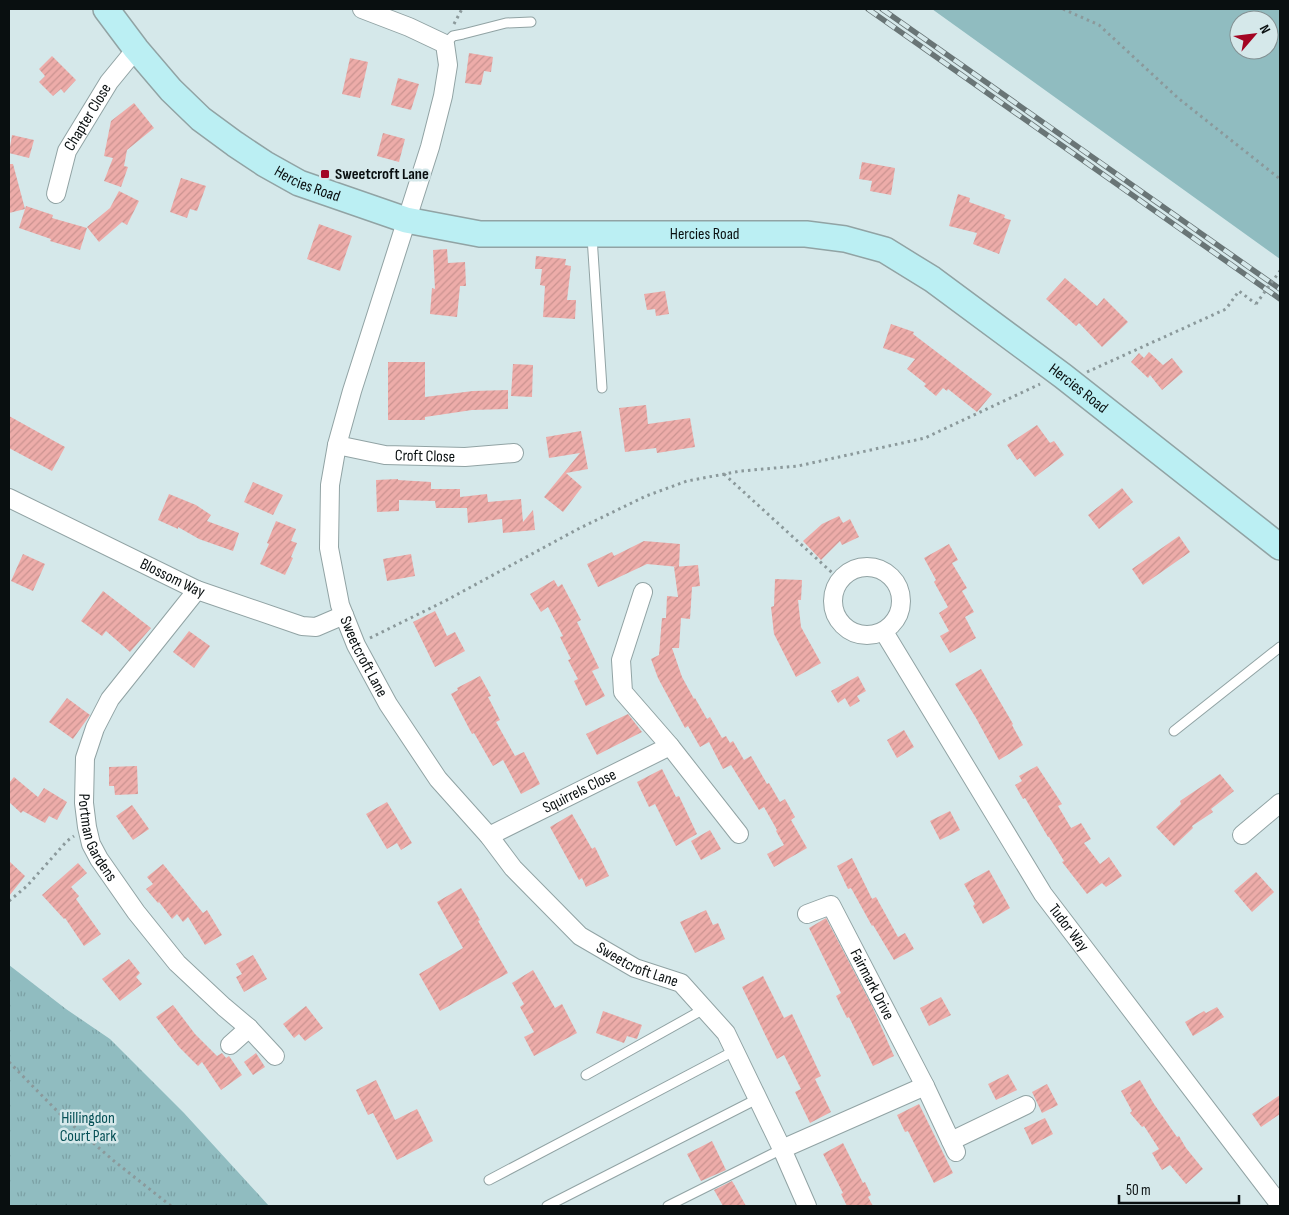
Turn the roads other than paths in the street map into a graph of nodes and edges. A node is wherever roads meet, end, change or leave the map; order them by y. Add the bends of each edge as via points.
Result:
1 (106, 9) edge
2 (362, 9) edge
3 (531, 22) dead end
4 (445, 44) junction
5 (136, 49) junction
6 (56, 194) dead end
7 (406, 220) junction
8 (592, 234) junction
9 (602, 388) dead end
10 (337, 445) junction
11 (514, 453) dead end
12 (9, 498) edge
13 (1280, 547) edge
14 (197, 590) junction
15 (643, 592) dead end
16 (344, 615) junction
17 (884, 632) junction
18 (1280, 646) edge
19 (1174, 732) dead end
20 (670, 746) junction
21 (1280, 803) edge
22 (739, 834) dead end
23 (1242, 835) dead end
24 (489, 836) junction
25 (807, 914) dead end
26 (704, 1009) junction
27 (249, 1028) junction
28 (230, 1046) dead end
29 (734, 1051) junction
30 (276, 1056) dead end
31 (586, 1075) dead end
32 (924, 1086) junction
33 (758, 1099) junction
34 (1026, 1105) dead end
35 (782, 1149) junction
36 (489, 1180) dead end
37 (1280, 1205) edge
38 (547, 1206) edge
39 (668, 1206) edge
40 (807, 1206) edge

1 - 5 street, Hercies Road
2 - 4 street
3 - 4 lane via 506,23 453,36
4 - 7 street, Sweetcroft Lane via 448,65 443,96 416,196
5 - 6 street, Chapter Close via 109,82 67,151
5 - 7 street, Hercies Road via 201,119 266,164 299,182
7 - 8 street, Hercies Road via 480,234
7 - 10 street, Sweetcroft Lane
8 - 9 lane
8 - 13 street, Hercies Road via 806,234 845,239 885,250 932,279 1063,376
10 - 11 street, Croft Close via 385,455 465,457
10 - 16 street, Sweetcroft Lane via 330,485 329,548
12 - 14 street, Blossom Way
14 - 16 street, Blossom Way via 302,626 316,627
14 - 27 street, Portman Gardens via 110,699 85,758 84,803 91,844 136,912 177,963
15 - 20 street via 621,660 623,692
16 - 24 street, Sweetcroft Lane via 356,645 388,704 438,779
17 - 17 street via 859,635 836,619 832,595 840,580 852,570 872,567 894,579 901,605 896,620
17 - 37 street, Tudor Way via 1043,894
18 - 19 lane
20 - 22 street
20 - 24 street, Squirrels Close
21 - 23 street
24 - 26 street, Sweetcroft Lane via 513,868 580,936 635,968 682,984
25 - 32 street, Fairmark Drive via 831,905
26 - 29 street, Sweetcroft Lane via 726,1033
26 - 31 lane
27 - 28 street
27 - 30 street, Portman Gardens
29 - 33 street, Sweetcroft Lane
29 - 36 lane
32 - 34 street, Fairmark Drive via 954,1147
32 - 35 street
33 - 35 street, Sweetcroft Lane
33 - 38 lane
35 - 39 lane
35 - 40 street, Sweetcroft Lane

